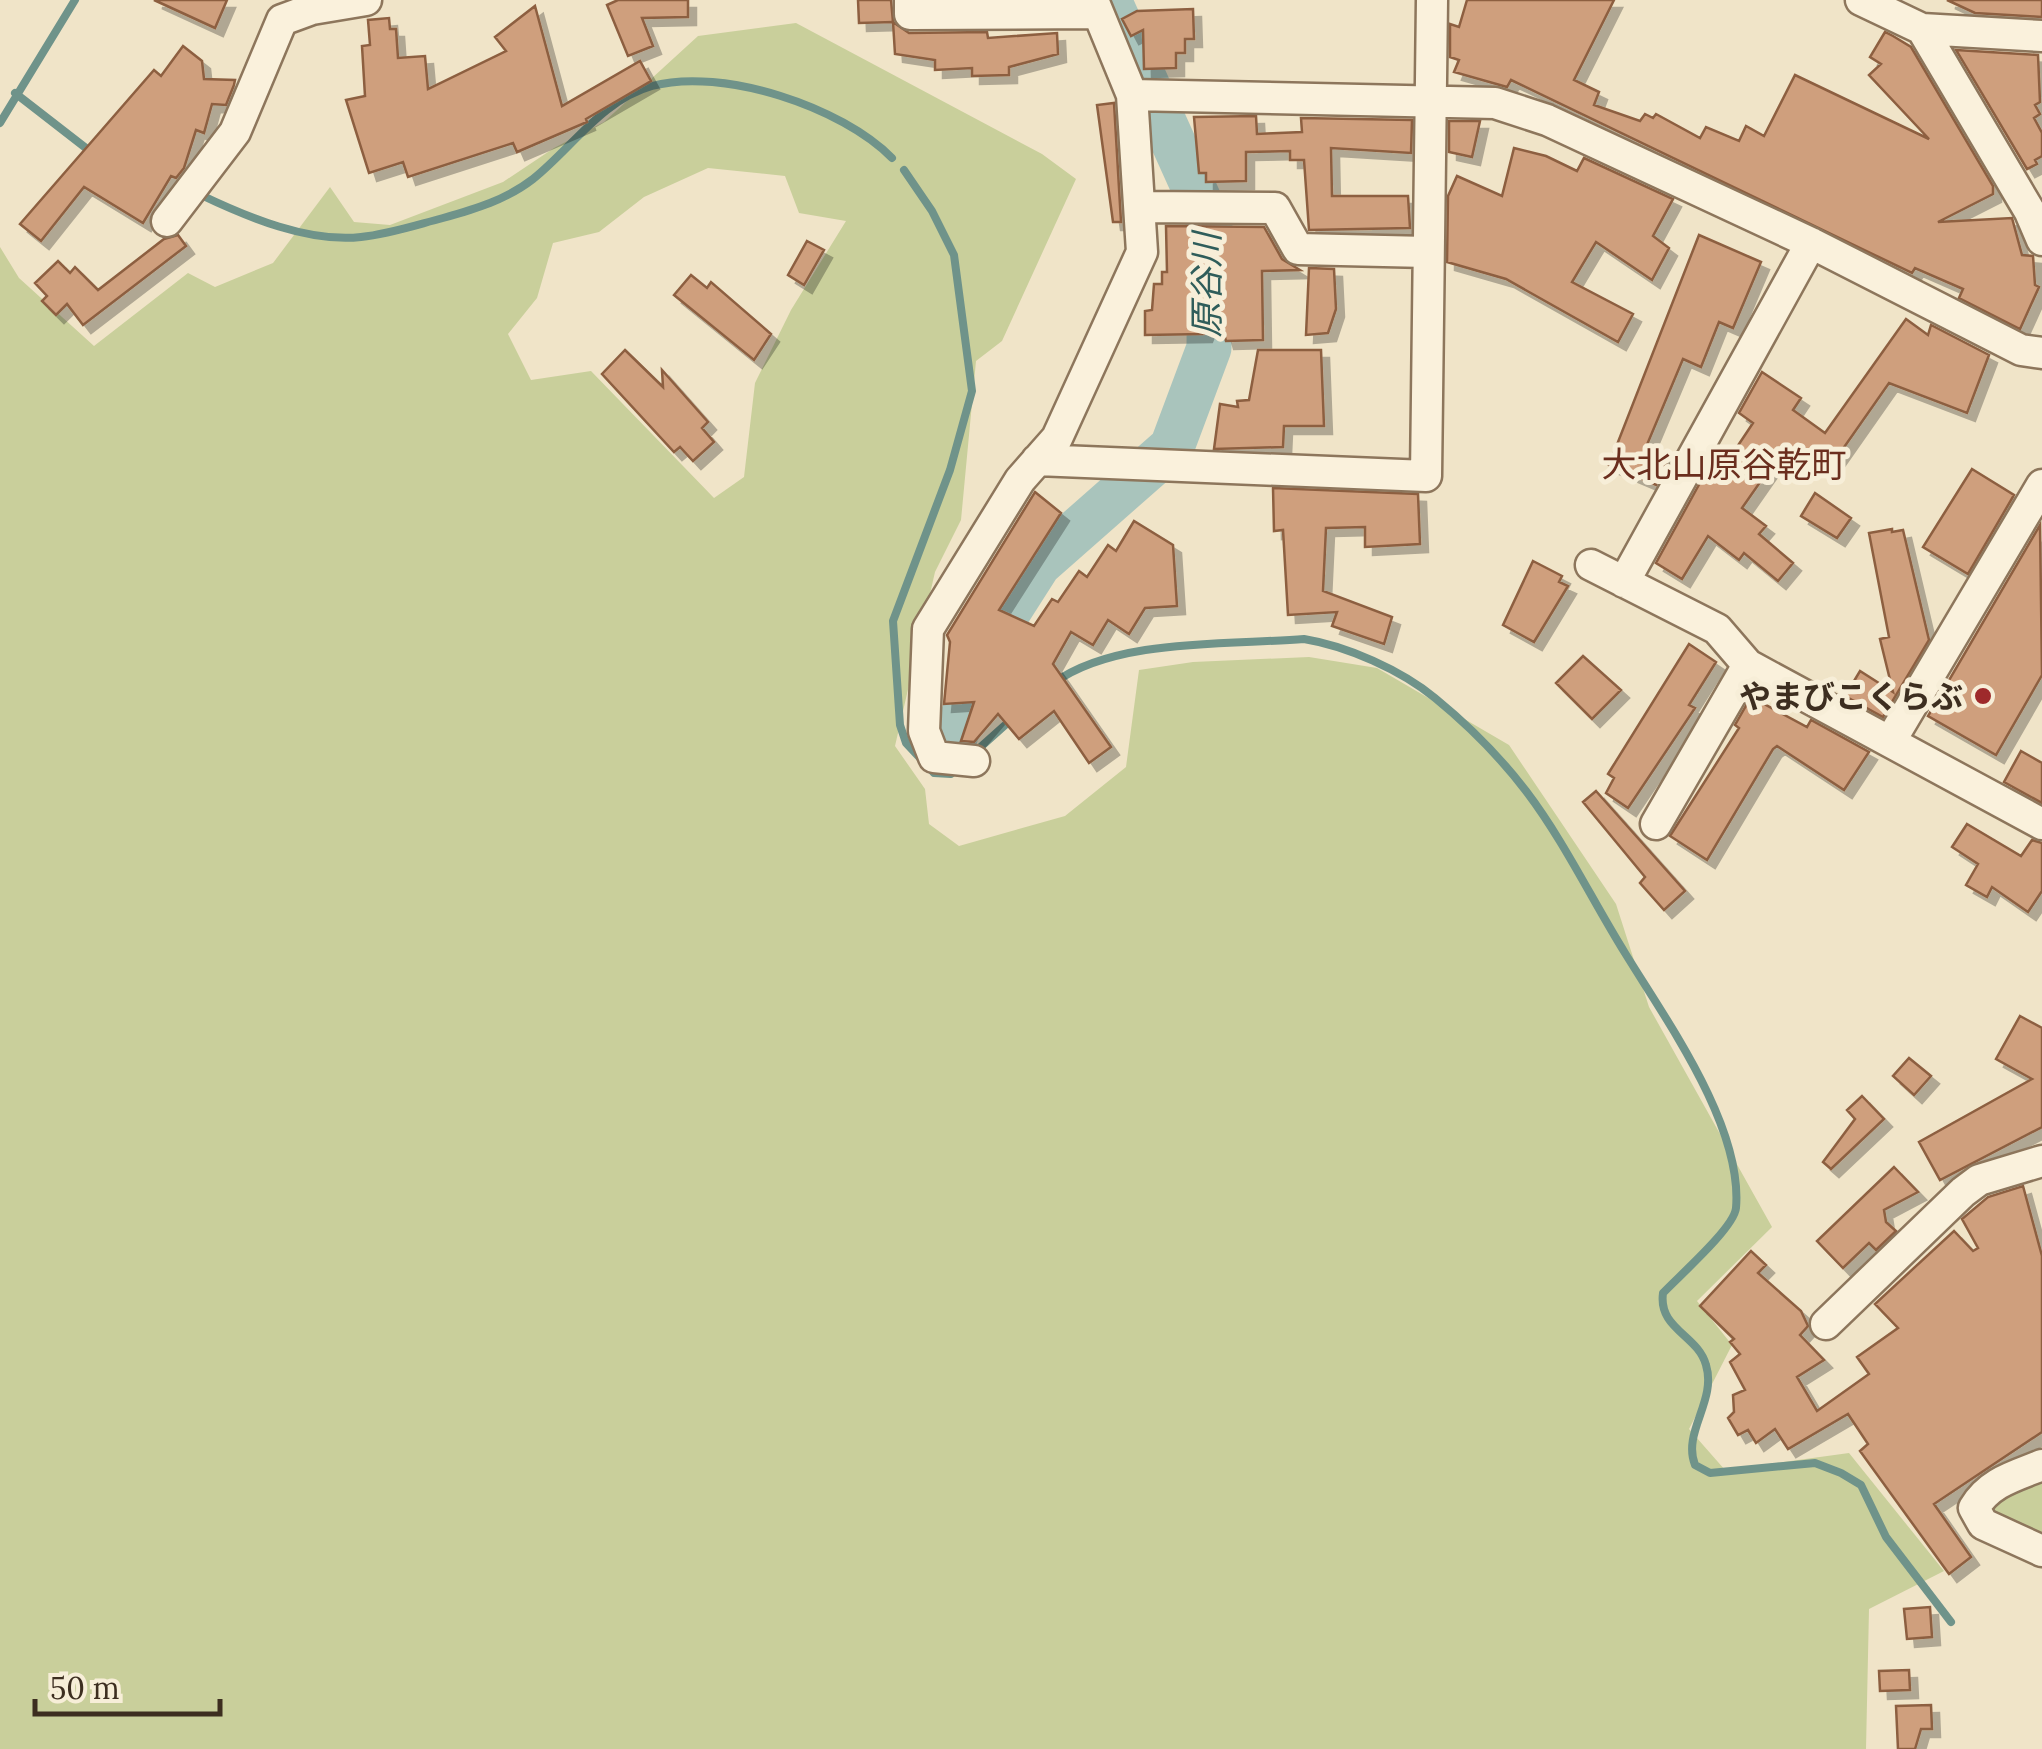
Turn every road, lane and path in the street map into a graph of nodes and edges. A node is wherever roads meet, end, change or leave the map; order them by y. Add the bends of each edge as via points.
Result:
1 (366, 0) edge
2 (910, 0) edge
3 (1432, 0) edge
4 (1861, 0) edge
5 (1096, 6) edge
6 (1922, 29) junction
7 (2042, 36) edge
8 (1132, 95) junction
9 (1431, 98) junction
10 (1141, 207) junction
11 (2038, 220) edge
12 (166, 221) dead end
13 (1811, 243) junction
14 (1427, 252) junction
15 (2042, 353) edge
16 (1037, 460) junction
17 (2042, 484) edge
18 (1590, 564) dead end
19 (1624, 582) junction
20 (1748, 665) junction
21 (1891, 740) junction
22 (974, 761) dead end
23 (1656, 824) dead end
24 (2042, 824) edge
25 (2042, 1161) edge
26 (1826, 1324) dead end
27 (2042, 1465) edge
28 (2042, 1550) edge

1 - 12 street via 282,20 236,132
2 - 5 street via 910,14
3 - 9 street
4 - 6 street
5 - 8 street
6 - 7 street
6 - 11 street
8 - 9 street
8 - 10 street
9 - 13 street via 1495,103 1547,120
9 - 14 street
10 - 14 street via 1275,208 1298,249
10 - 16 street via 1142,252 1057,438
13 - 15 street via 2021,350
13 - 19 street
14 - 16 street via 1426,476
16 - 22 street via 928,629 924,730 934,757
17 - 21 street
18 - 19 street
19 - 20 street via 1717,629
20 - 21 street
20 - 23 street
21 - 24 street
25 - 26 street via 1979,1180 1963,1192
27 - 28 street via 2000,1481 1974,1508 1983,1524

